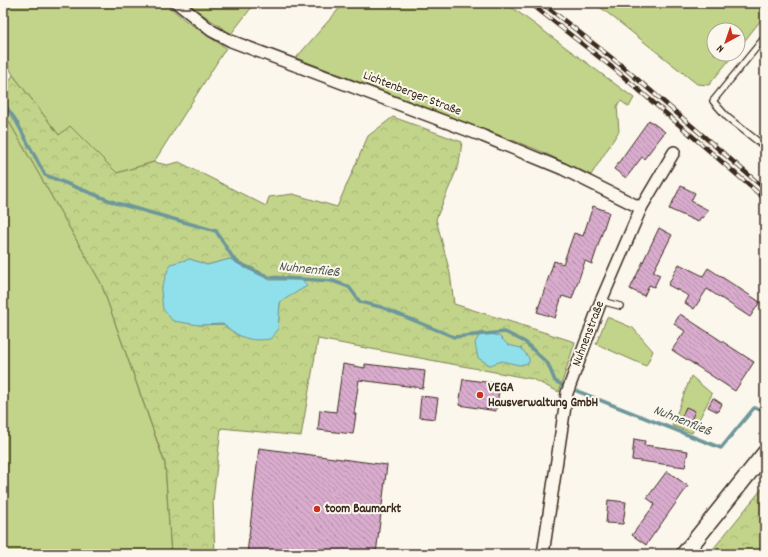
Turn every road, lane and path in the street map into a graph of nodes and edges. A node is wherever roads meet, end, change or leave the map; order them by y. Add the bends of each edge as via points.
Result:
1 (177, 3) edge
2 (765, 37) edge
3 (765, 147) edge
4 (674, 152) dead end
5 (641, 208) junction
6 (601, 301) junction
7 (620, 306) dead end
8 (765, 453) edge
9 (544, 554) edge
10 (684, 554) edge

1 - 5 street, Lichtenberger Straße via 212,31 231,41 483,136 563,169
2 - 3 lane via 712,102
4 - 5 street, Nuhnenstraße
5 - 6 street, Nuhnenstraße
6 - 7 lane
6 - 9 street, Nuhnenstraße via 567,393
8 - 10 main road

